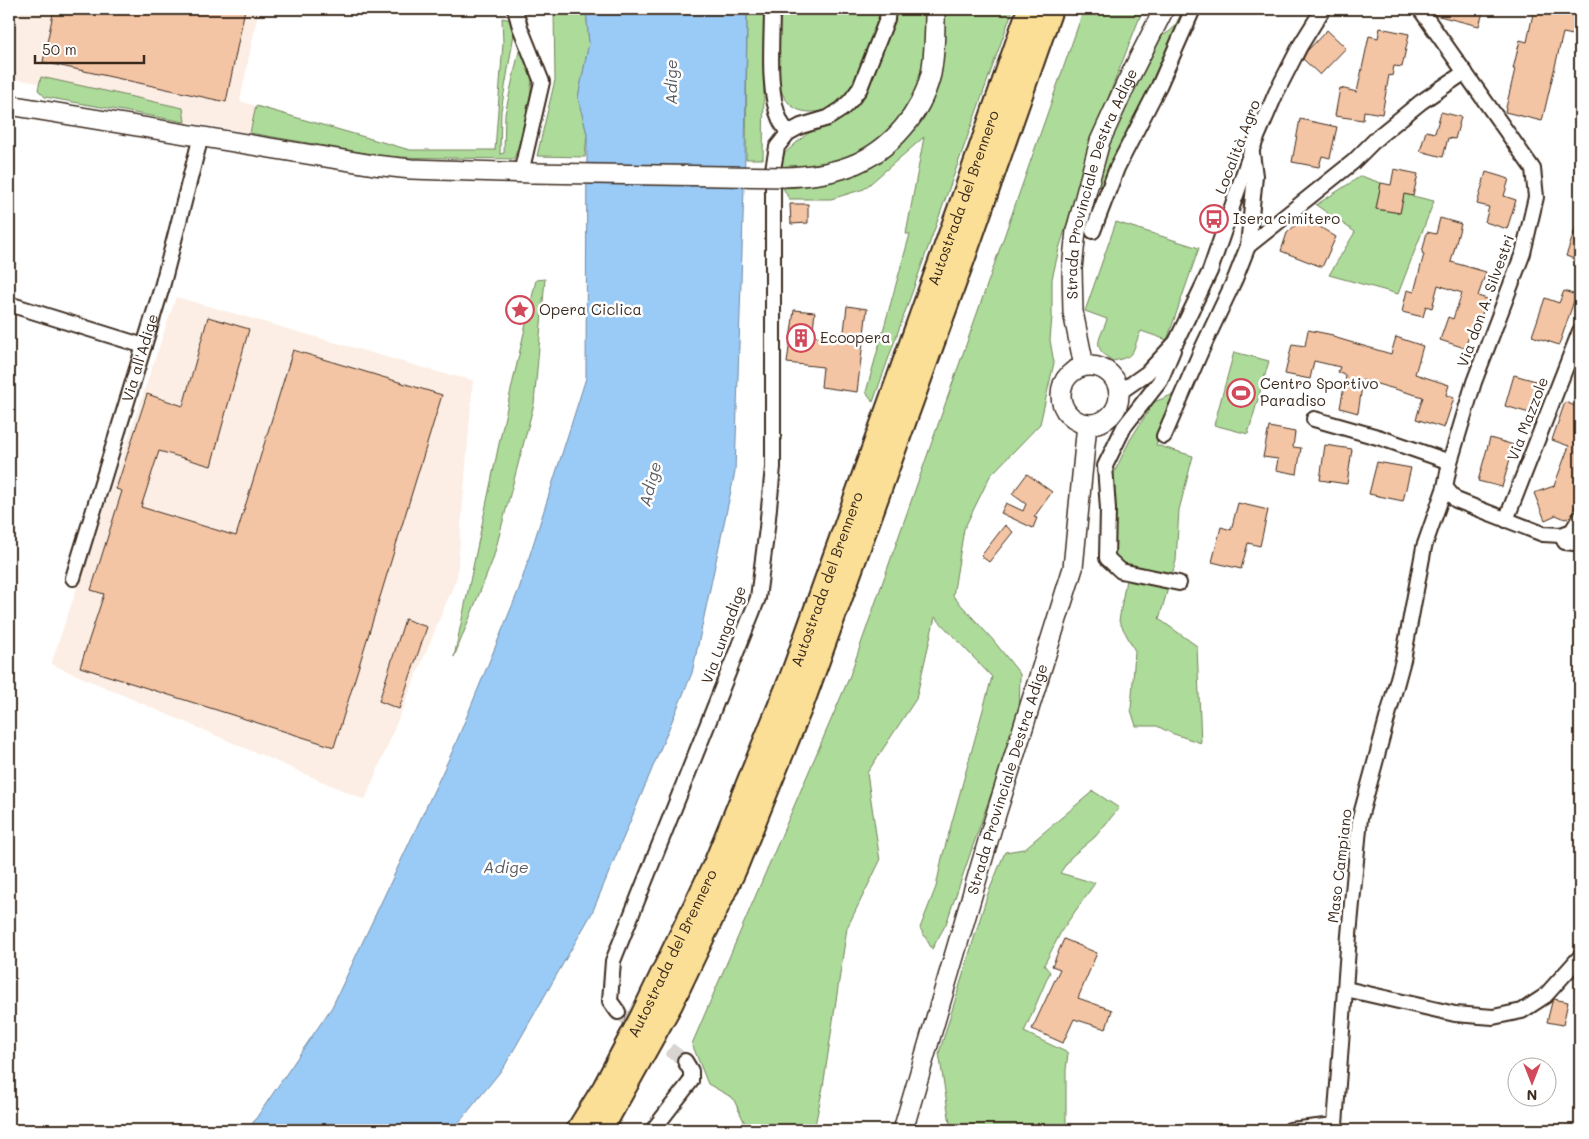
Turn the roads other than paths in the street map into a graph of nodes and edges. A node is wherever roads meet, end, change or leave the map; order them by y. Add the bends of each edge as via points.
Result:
1 (515, 9) edge
2 (772, 9) edge
3 (888, 9) edge
4 (935, 9) edge
5 (1030, 9) edge
6 (1050, 9) edge
7 (1164, 9) edge
8 (1193, 9) edge
9 (1323, 9) edge
10 (1420, 9) edge
11 (1465, 72) junction
12 (9, 105) edge
13 (788, 133) junction
14 (201, 136) junction
15 (1252, 149) junction
16 (527, 173) junction
17 (776, 178) junction
18 (1093, 230) dead end
19 (1248, 246) junction
20 (9, 304) edge
21 (1580, 331) edge
22 (1176, 342) junction
23 (144, 346) junction
24 (1084, 366) junction
25 (1120, 392) junction
26 (1314, 419) dead end
27 (1087, 424) junction
28 (1164, 436) dead end
29 (1450, 462) junction
30 (1445, 487) junction
31 (1580, 518) edge
32 (1506, 520) junction
33 (1561, 535) junction
34 (1580, 541) edge
35 (73, 578) dead end
36 (1179, 582) dead end
37 (1580, 957) edge
38 (1346, 989) junction
39 (618, 1012) tunnel mouth
40 (685, 1061) dead end
41 (579, 1130) edge
42 (600, 1130) edge
43 (653, 1130) edge
44 (903, 1130) edge
45 (1290, 1130) edge

1 - 16 street via 542,82
2 - 13 street via 772,84 780,120
3 - 13 street via 860,88 852,100 828,118
4 - 17 main road via 930,75 919,105 898,133 877,153 836,171
5 - 41 highway, Autostrada del Brennero via 792,678 716,864 643,1016
6 - 42 highway, Autostrada del Brennero via 803,699 734,869 670,1004
7 - 24 main road, Strada Provinciale Destra Adige via 1100,141 1076,231 1072,269 1073,312
8 - 18 street via 1159,86 1117,168
9 - 15 street, Località Agro via 1287,69
10 - 11 street, Via don A. Silvestri
11 - 19 street via 1421,102 1353,162
11 - 29 street, Via don A. Silvestri via 1533,169 1536,197 1523,253 1474,382
12 - 14 main road
13 - 17 street, Via Lungadige via 777,147 774,158
14 - 16 main road via 374,165
14 - 23 street, Via all'Adige
15 - 19 street via 1255,176
15 - 22 street, Località Agro via 1210,271
16 - 17 main road, bridge
17 - 39 street, Via Lungadige via 773,467 758,598 613,961 610,1001
19 - 28 street
20 - 23 street
21 - 32 street, Via Mazzole
22 - 25 street, Località Agro via 1147,373
22 - 36 street via 1160,381 1124,427 1105,466 1107,558 1121,571
23 - 35 street, Via all'Adige
24 - 25 main road via 1100,367 1114,376
24 - 27 main road via 1073,371 1061,391 1067,413 1076,421
25 - 27 main road via 1119,405 1112,416 1100,423
26 - 29 street
27 - 44 main road, Strada Provinciale Destra Adige via 1073,568
29 - 30 street, Via don A. Silvestri
30 - 32 street via 1456,500
30 - 38 street, Maso Campiano via 1424,547 1403,660 1360,818
31 - 33 street via 1572,531
32 - 33 street via 1543,534
33 - 34 street via 1565,542
37 - 38 street via 1545,996 1522,1011 1493,1017 1455,1014
38 - 45 street, Maso Campiano via 1335,1125
40 - 43 street via 691,1071 691,1080

